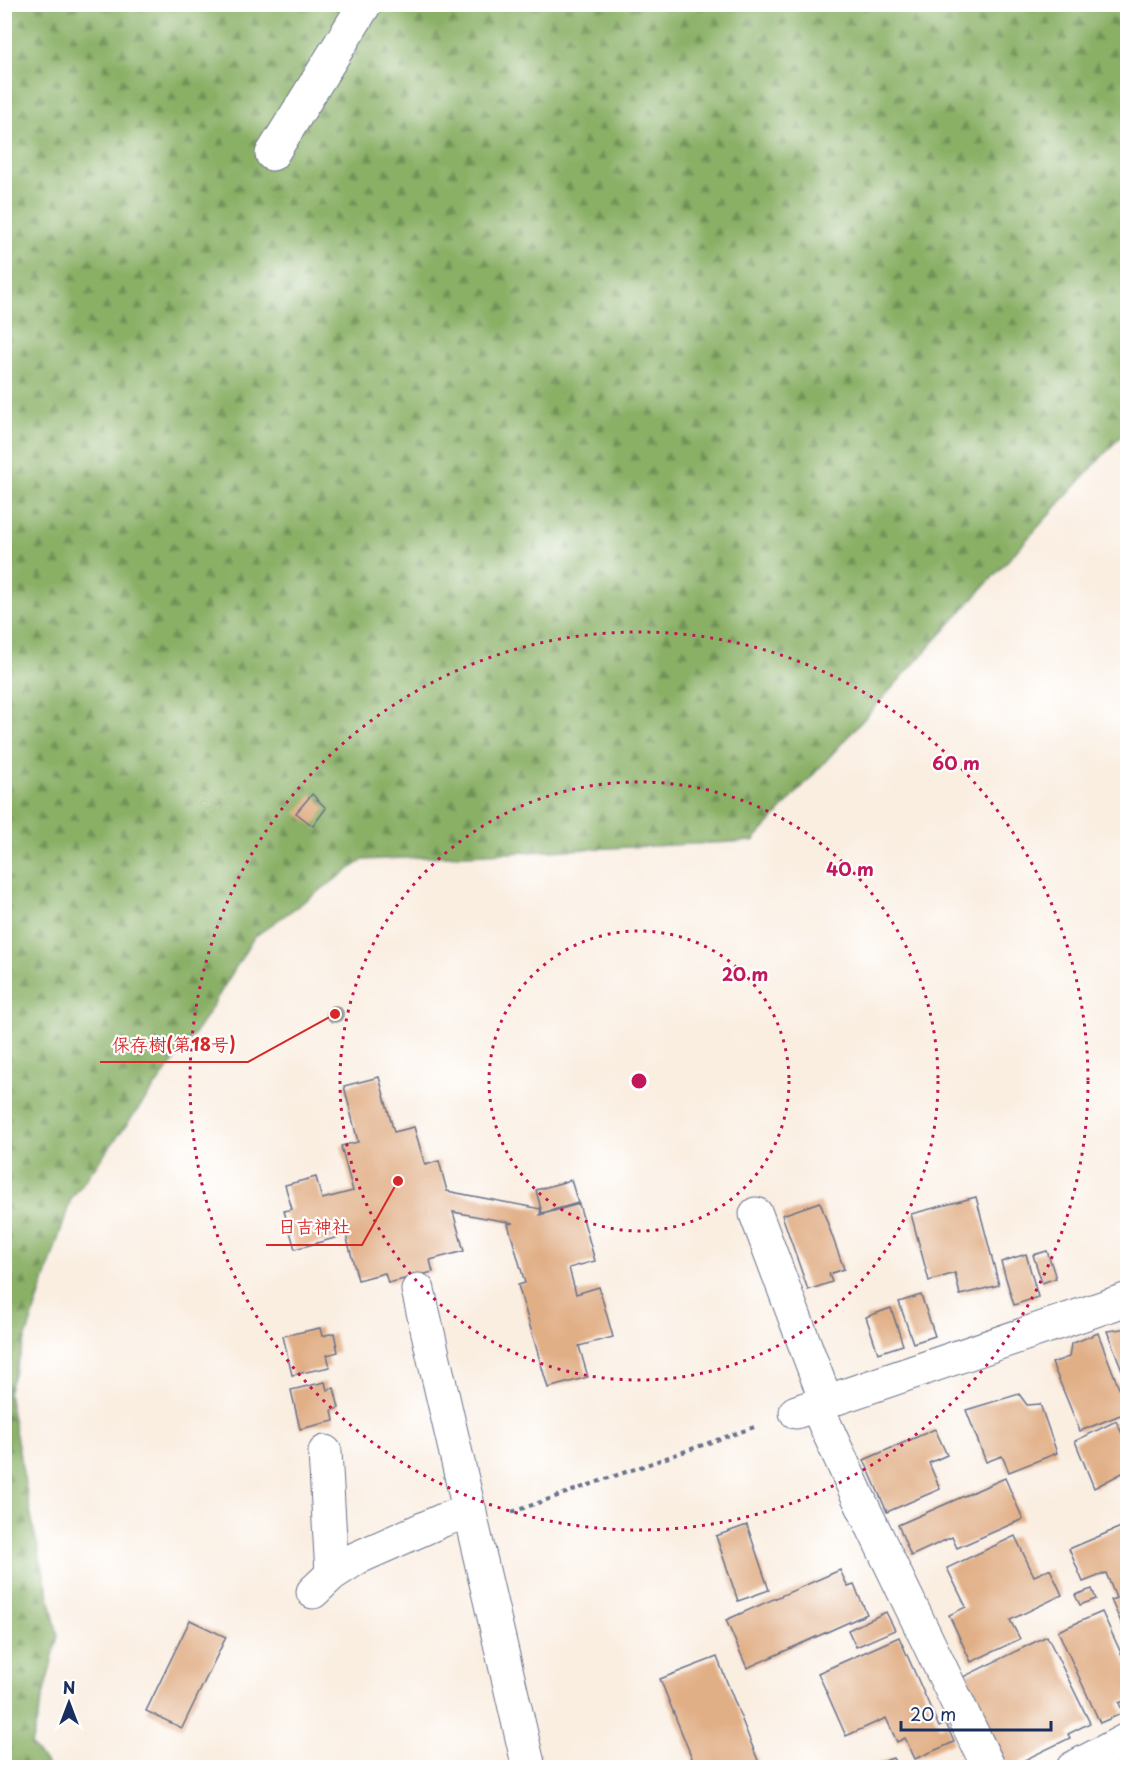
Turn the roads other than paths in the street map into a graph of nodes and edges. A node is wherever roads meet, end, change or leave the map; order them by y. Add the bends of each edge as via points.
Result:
1 (365, 4) edge
2 (272, 154) dead end
3 (756, 1214) dead end
4 (418, 1290) dead end
5 (1128, 1299) edge
6 (812, 1406) junction
7 (325, 1452) dead end
8 (480, 1518) junction
9 (1128, 1739) edge
10 (529, 1767) edge
11 (988, 1767) edge
12 (1073, 1767) edge

1 - 2 street
3 - 6 street
4 - 8 street
5 - 6 street
6 - 11 street
7 - 8 street via 323,1583 357,1558 443,1520
8 - 10 street
9 - 12 street

